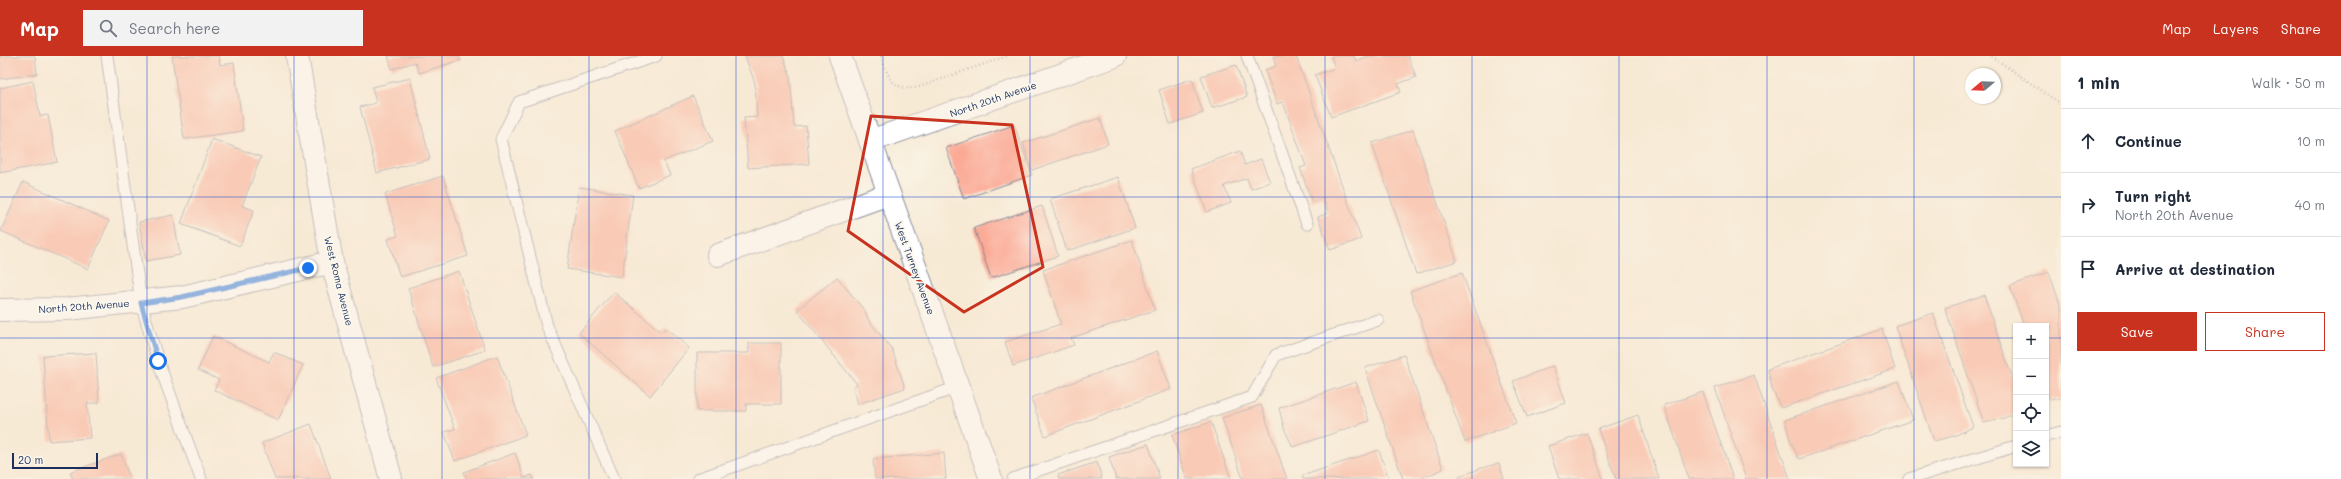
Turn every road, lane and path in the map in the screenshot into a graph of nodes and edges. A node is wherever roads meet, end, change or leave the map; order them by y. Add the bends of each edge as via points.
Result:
1 (107, 56) edge
2 (297, 56) edge
3 (656, 56) edge
4 (840, 56) edge
5 (881, 56) edge
6 (1007, 56) edge
7 (1115, 56) edge
8 (1247, 56) edge
9 (1991, 56) edge
10 (2061, 104) edge
11 (870, 141) junction
12 (889, 194) junction
13 (1307, 224) dead end
14 (718, 255) dead end
15 (332, 262) junction
16 (141, 303) junction
17 (0, 310) edge
18 (1378, 320) dead end
19 (958, 388) junction
20 (2061, 432) edge
21 (2049, 435) edge
22 (2013, 447) edge
23 (200, 479) edge
24 (392, 479) edge
25 (614, 479) edge
26 (698, 479) edge
27 (991, 479) edge
28 (1013, 479) edge
29 (1909, 479) edge

1 - 16 lane
2 - 15 street, West Roma Avenue
3 - 25 lane via 519,102 501,139 547,326
4 - 11 street, West Turney Avenue
5 - 6 path via 896,86 906,89 916,88
7 - 11 street, North 20th Avenue
8 - 13 lane
9 - 10 path
11 - 12 street, West Turney Avenue
12 - 14 street
12 - 19 street, West Turney Avenue
15 - 16 street, North 20th Avenue via 182,297
15 - 24 street, West Roma Avenue
16 - 17 street, North 20th Avenue via 67,309
16 - 23 lane via 158,361
18 - 28 lane via 1276,355 1252,397
19 - 26 lane
19 - 27 street, West Turney Avenue
20 - 21 lane
22 - 29 lane

